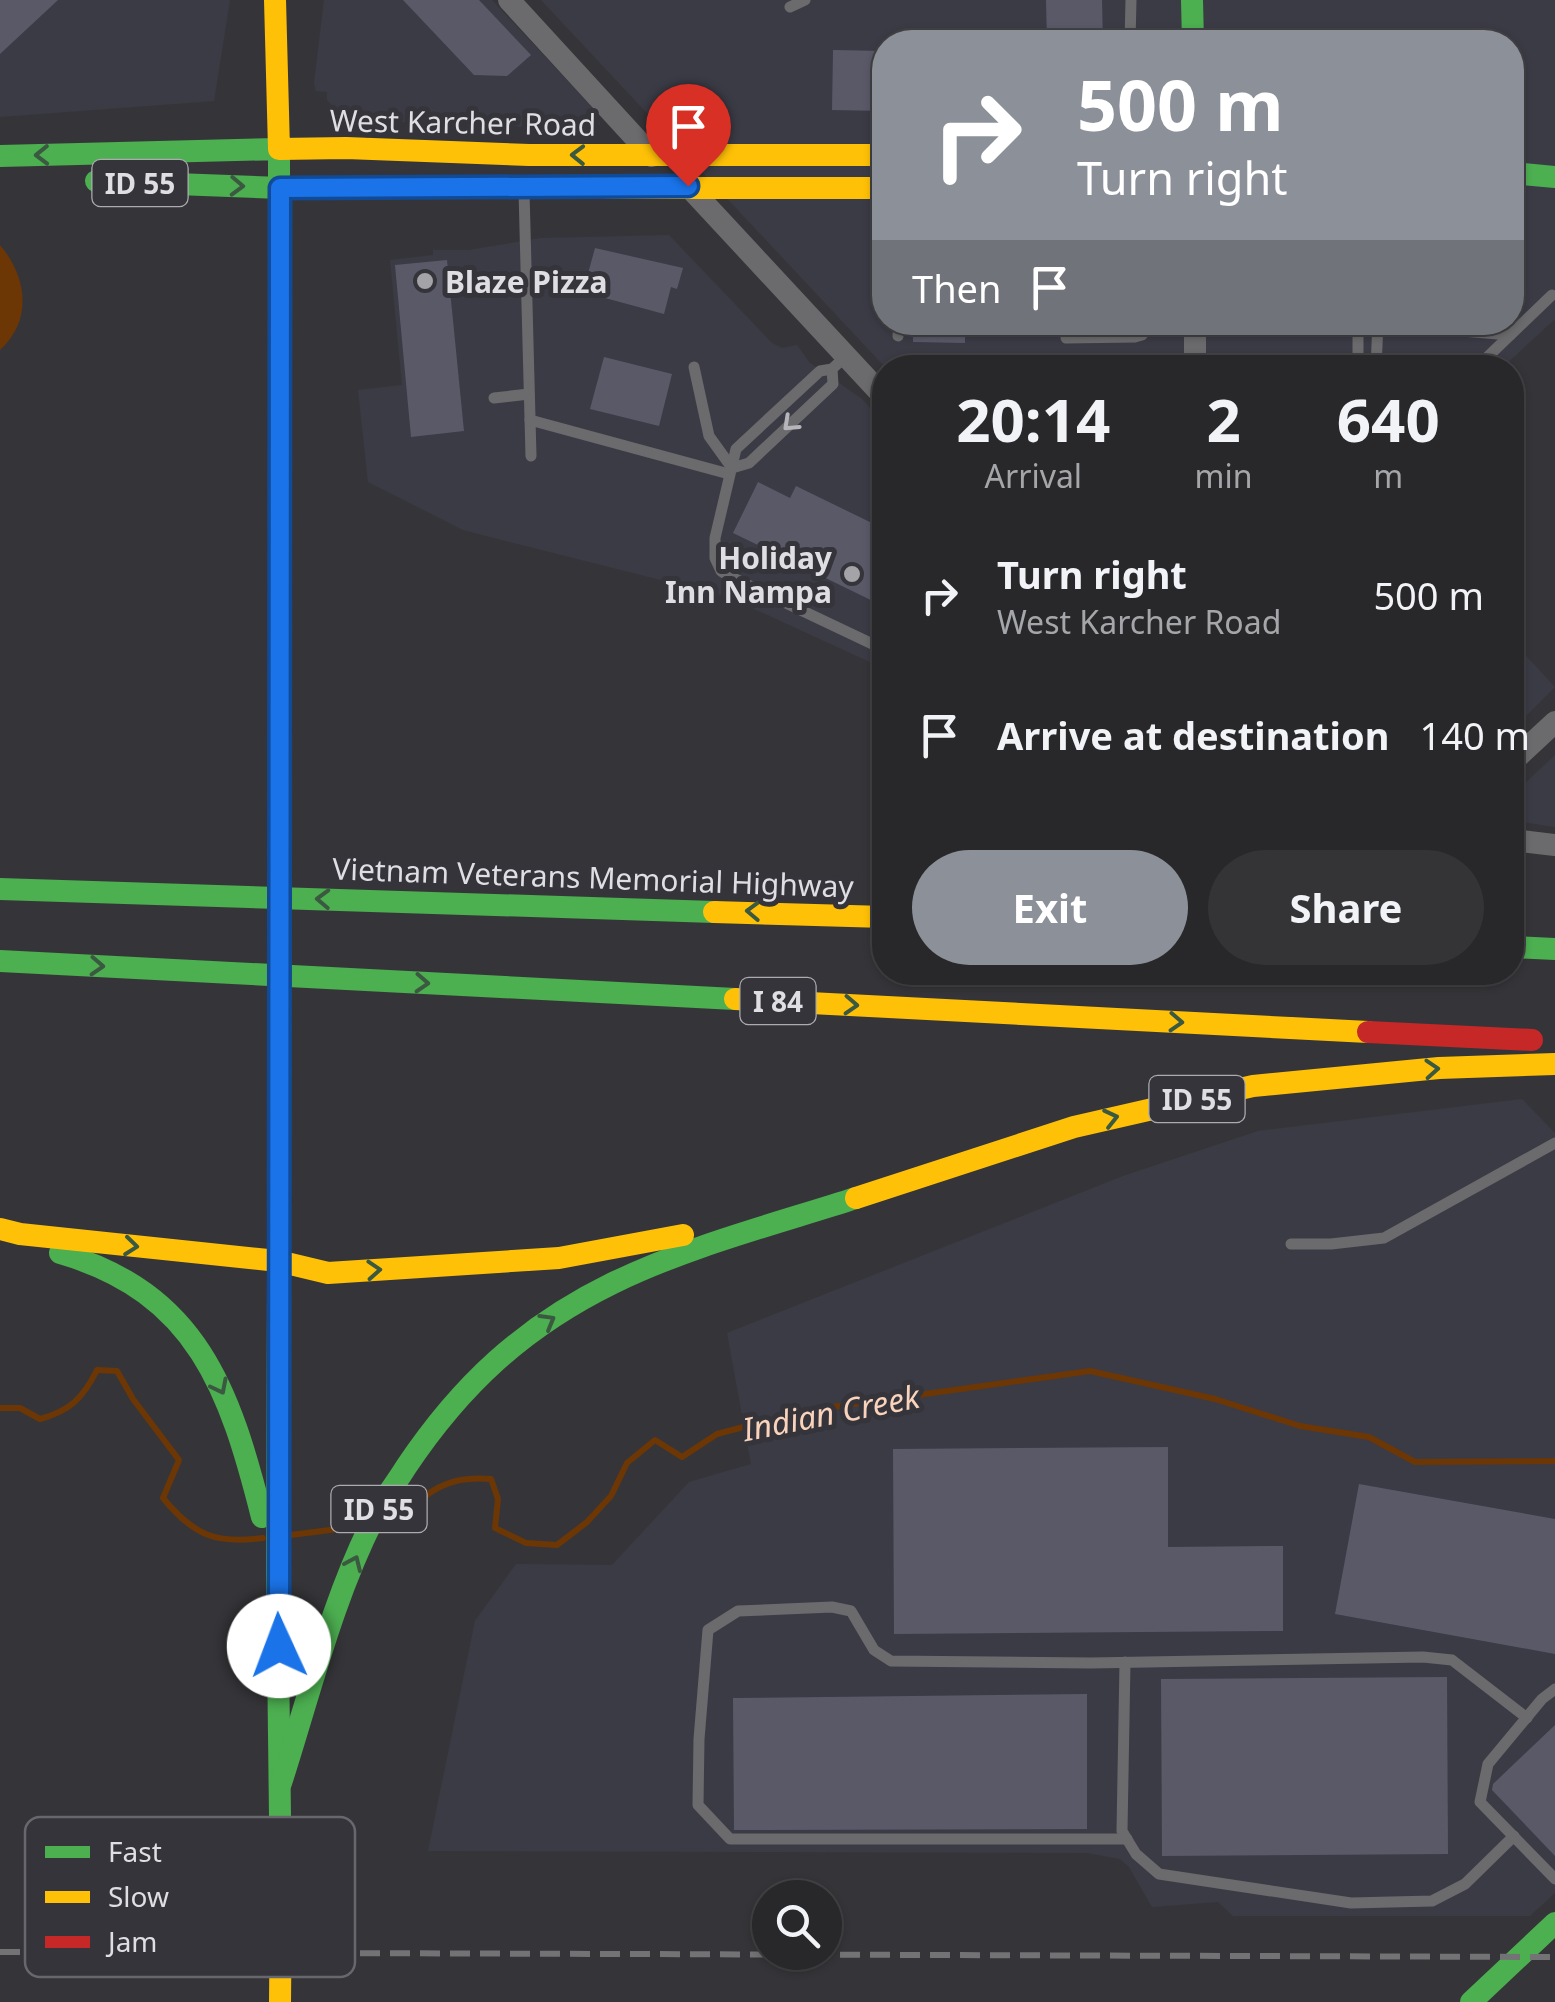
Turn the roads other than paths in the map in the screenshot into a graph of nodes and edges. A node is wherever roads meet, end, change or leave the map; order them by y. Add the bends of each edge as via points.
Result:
1 (275, 0) edge
2 (509, 0) edge
3 (805, 0) edge
4 (1130, 0) edge
5 (1192, 0) edge
6 (790, 7) dead end
7 (1130, 30) edge
8 (1192, 30) edge
9 (279, 149) junction
10 (845, 155) junction
11 (872, 155) edge
12 (0, 156) edge
13 (652, 156) junction
14 (1524, 174) edge
15 (1555, 177) edge
16 (74, 181) dead end
17 (688, 186) junction
18 (524, 187) junction
19 (280, 188) junction
20 (872, 188) edge
21 (1552, 295) dead end
22 (1524, 322) edge
23 (1142, 335) edge
24 (1510, 335) edge
25 (1066, 338) dead end
26 (1489, 355) edge
27 (839, 362) junction
28 (694, 367) dead end
29 (872, 388) edge
30 (529, 394) junction
31 (494, 398) dead end
32 (530, 420) junction
33 (531, 456) dead end
34 (730, 471) junction
35 (872, 644) edge
36 (1553, 727) edge
37 (1524, 752) edge
38 (1524, 841) edge
39 (1555, 845) edge
40 (0, 890) edge
41 (872, 917) edge
42 (1524, 948) edge
43 (1555, 949) edge
44 (0, 961) edge
45 (1555, 1041) edge
46 (1555, 1064) edge
47 (1074, 1127) junction
48 (1555, 1143) edge
49 (0, 1229) edge
50 (0, 1239) edge
51 (1291, 1244) dead end
52 (278, 1260) junction
53 (277, 1570) junction
54 (1125, 1662) junction
55 (1555, 1689) edge
56 (1527, 1718) junction
57 (281, 1782) junction
58 (281, 1817) edge
59 (1514, 1836) junction
60 (1127, 1839) junction
61 (1555, 1879) edge
62 (1555, 1923) edge
63 (280, 1977) edge
64 (280, 2002) edge
65 (1471, 2002) edge

1 - 9 main road
2 - 13 street
3 - 6 lane
4 - 7 lane
5 - 8 main road
9 -> 12 main road, West Karcher Road
13 -> 9 main road, West Karcher Road
9 - 19 main road
10 - 11 main road, West Karcher Road
10 - 13 main road, West Karcher Road
10 - 17 main road via 830,171 714,172
14 - 15 main road
16 -> 19 main road, ID 55
17 - 18 main road, West Karcher Road
17 - 20 main road, West Karcher Road
17 - 27 street
18 - 19 main road, West Karcher Road
18 - 30 lane
19 - 52 main road, ID 55, bridge
21 - 22 lane
23 - 25 lane
24 - 26 lane
27 - 29 street
27 - 34 lane via 820,371 736,449
27 -> 34 lane via 833,384 749,463
28 - 34 lane via 709,436
30 - 31 lane
30 - 32 lane
32 - 33 lane
32 - 34 lane
34 - 35 lane via 715,538 722,571
36 - 37 street
38 - 39 street
41 -> 40 main road, Vietnam Veterans Memorial Highway
42 - 43 main road
44 -> 45 main road, I 84
47 -> 46 main road, ID 55 via 1254,1086
52 -> 47 main road via 328,1272 560,1258 698,1233
57 -> 47 main road, ID 55 via 346,1583 378,1510 472,1382 532,1330 613,1283 703,1248
48 - 51 lane via 1384,1238
49 -> 52 main road
50 -> 53 main road via 75,1256 120,1276 164,1308 196,1344 225,1394
52 - 53 main road, ID 55
53 - 57 main road, ID 55
54 - 56 lane via 1452,1660
54 - 60 lane
54 - 60 lane via 892,1661 874,1650 851,1611 738,1611 708,1630 698,1804 730,1839
55 - 56 lane
56 - 59 lane via 1488,1764 1480,1802
57 - 58 main road, ID 55, bridge
59 - 60 lane via 1465,1884 1432,1900 1352,1902 1159,1874
59 - 61 lane
62 - 65 main road
63 - 64 main road, ID 55, bridge

